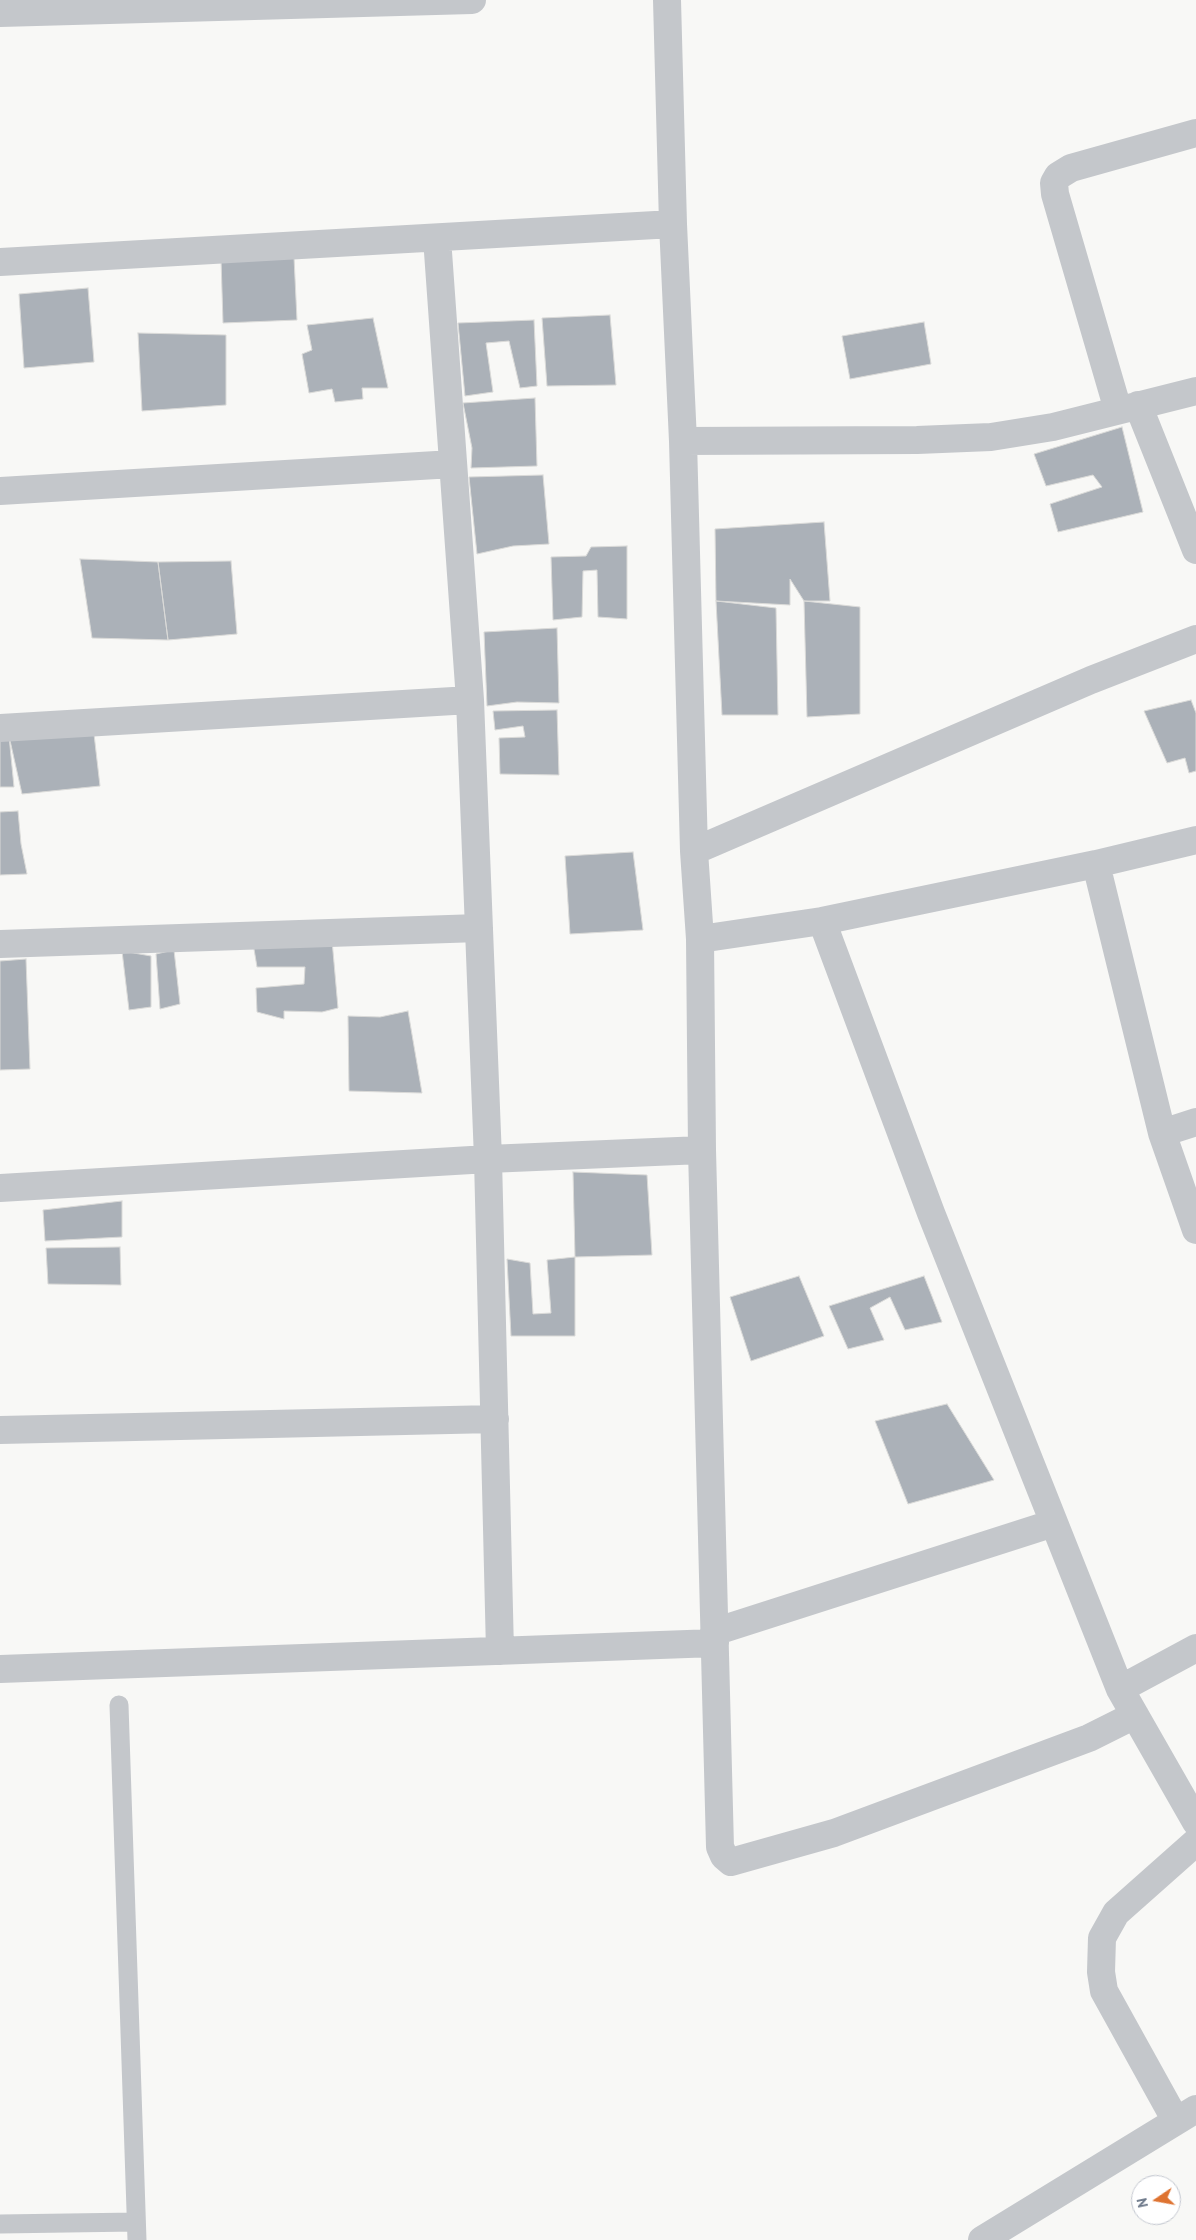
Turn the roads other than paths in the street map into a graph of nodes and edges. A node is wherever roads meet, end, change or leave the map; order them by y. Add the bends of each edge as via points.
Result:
1 (472, 0) edge
2 (667, 0) edge
3 (423, 1) edge
4 (198, 4) edge
5 (0, 13) edge
6 (1196, 133) edge
7 (673, 224) junction
8 (437, 238) junction
9 (0, 262) edge
10 (1196, 391) edge
11 (1128, 408) junction
12 (683, 441) junction
13 (453, 464) junction
14 (0, 491) edge
15 (1196, 550) edge
16 (1196, 639) edge
17 (470, 700) junction
18 (0, 728) edge
19 (1196, 840) edge
20 (694, 851) junction
21 (1096, 864) junction
22 (822, 921) junction
23 (479, 928) junction
24 (700, 939) junction
25 (0, 944) edge
26 (1196, 1122) edge
27 (1162, 1133) junction
28 (702, 1150) junction
29 (488, 1159) junction
30 (0, 1188) edge
31 (1196, 1230) edge
32 (494, 1419) junction
33 (0, 1430) edge
34 (1054, 1523) junction
35 (715, 1637) junction
36 (1196, 1648) edge
37 (500, 1651) junction
38 (0, 1669) edge
39 (1120, 1688) junction
40 (119, 1705) dead end
41 (1135, 1715) junction
42 (1196, 1822) edge
43 (1196, 1842) edge
44 (1186, 2115) edge
45 (0, 2224) edge
46 (137, 2231) edge
47 (1007, 2233) edge
48 (982, 2240) edge

1 - 3 street
2 - 7 street
3 - 4 street
4 - 5 street
6 - 11 street via 1071,168 1058,176 1054,183
7 - 8 street
7 - 12 street
8 - 9 street
8 - 13 street
10 - 11 street
11 - 12 street via 1053,427 991,437
11 - 15 street
12 - 20 street
13 - 14 street
13 - 17 street
16 - 20 street via 1091,680
17 - 18 street
17 - 23 street
19 - 21 street
20 - 24 street
21 - 22 street
21 - 27 street
22 - 24 street
22 - 34 street via 931,1213
23 - 25 street
23 - 29 street
24 - 28 street
26 - 27 street
27 - 31 street
28 - 29 street
28 - 35 street
29 - 30 street
29 - 32 street
32 - 33 street
32 - 37 street
34 - 35 street
34 - 39 street
35 - 37 street
35 - 41 street via 720,1847 731,1862 834,1833 1088,1738
36 - 39 street
37 - 38 street
39 - 41 street
40 - 46 lane
41 - 42 street
43 - 44 street via 1116,1913 1102,1938 1104,1991
44 - 47 street
45 - 46 lane
47 - 48 street

